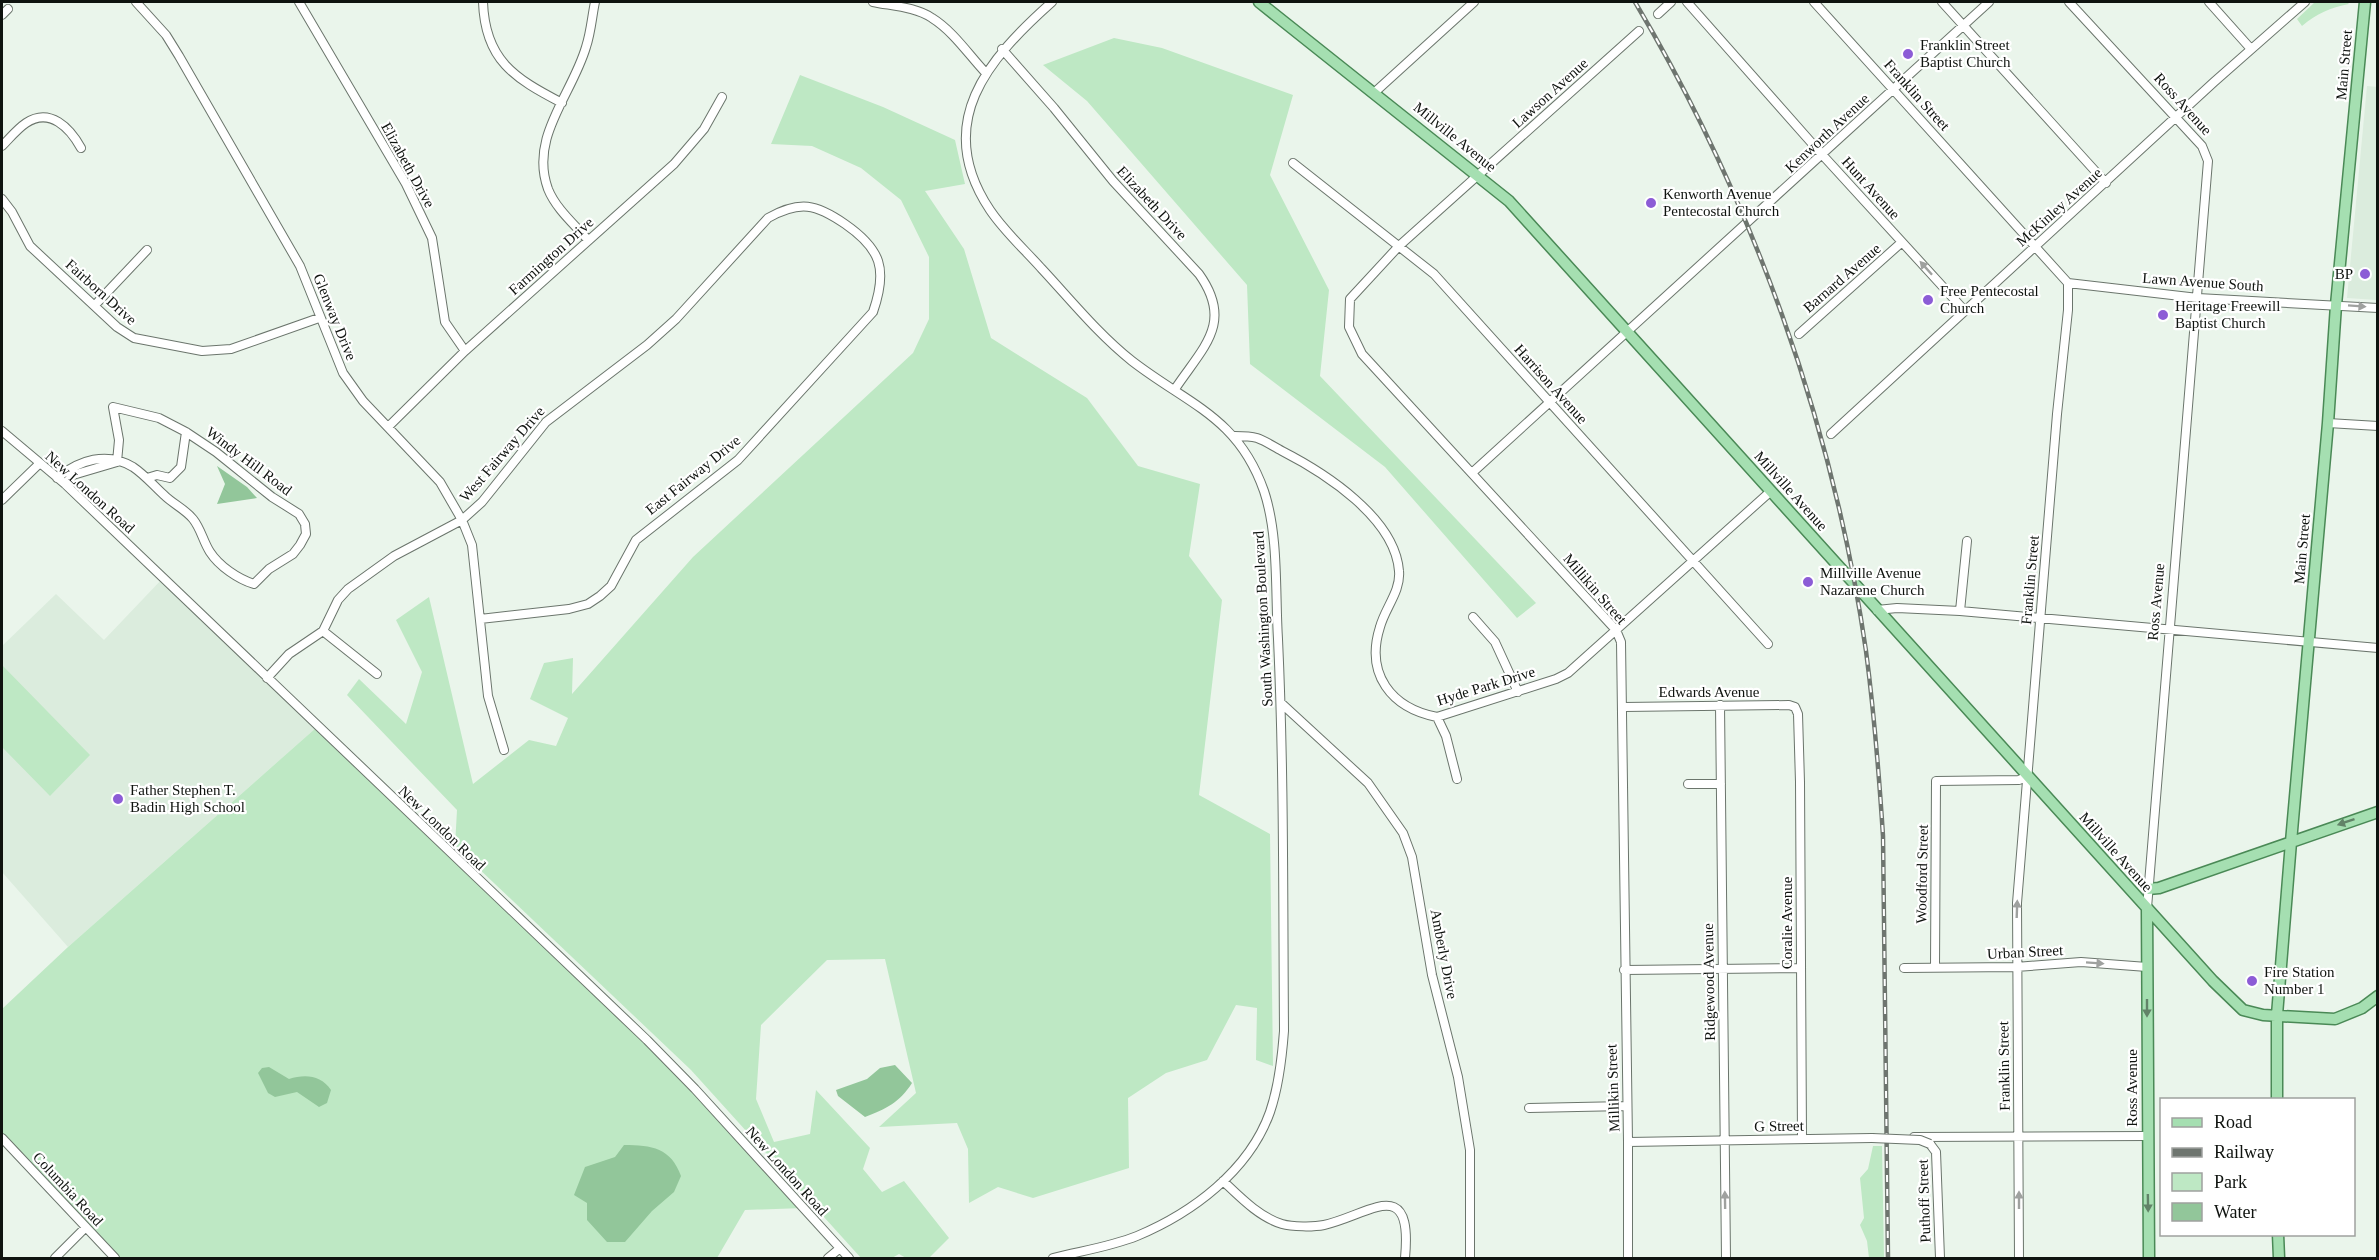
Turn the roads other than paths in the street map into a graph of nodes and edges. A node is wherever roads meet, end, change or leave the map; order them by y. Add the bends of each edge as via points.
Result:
1 (136, 2) edge
2 (298, 2) edge
3 (483, 2) edge
4 (595, 2) edge
5 (873, 2) edge
6 (1052, 2) edge
7 (1259, 2) edge
8 (1474, 2) edge
9 (1671, 2) edge
10 (1687, 2) edge
11 (1815, 2) edge
12 (1942, 2) edge
13 (1989, 2) edge
14 (2069, 2) edge
15 (2209, 2) edge
16 (2305, 2) edge
17 (2365, 2) edge
18 (1658, 14) dead end
19 (1963, 25) junction
20 (1639, 31) dead end
21 (1002, 49) junction
22 (2251, 49) junction
23 (985, 72) junction
24 (1894, 90) junction
25 (1375, 92) junction
26 (722, 97) dead end
27 (562, 103) junction
28 (2175, 118) junction
29 (2, 146) edge
30 (81, 148) dead end
31 (1822, 155) junction
32 (1293, 163) dead end
33 (1478, 175) junction
34 (2106, 183) junction
35 (2, 199) edge
36 (845, 224) joint
37 (588, 240) junction
38 (1902, 242) junction
39 (1399, 246) junction
40 (2036, 247) junction
41 (147, 250) dead end
42 (2068, 283) junction
43 (2198, 298) junction
44 (94, 305) junction
45 (2336, 305) junction
46 (2378, 308) edge
47 (1965, 311) junction
48 (320, 318) junction
49 (1628, 332) junction
50 (1799, 334) dead end
51 (465, 351) junction
52 (1175, 389) junction
53 (1550, 403) junction
54 (2328, 423) junction
55 (2378, 426) edge
56 (388, 427) junction
57 (2, 431) edge
58 (186, 432) junction
59 (1831, 434) dead end
60 (1234, 436) junction
61 (117, 462) junction
62 (40, 463) junction
63 (1473, 472) junction
64 (147, 478) junction
65 (61, 481) junction
66 (1771, 491) junction
67 (2, 500) edge
68 (462, 520) junction
69 (1967, 541) dead end
70 (1693, 561) junction
71 (1877, 610) junction
72 (1960, 611) junction
73 (1473, 617) dead end
74 (480, 619) junction
75 (2041, 619) junction
76 (1616, 630) junction
77 (2169, 630) junction
78 (322, 632) junction
79 (2309, 643) junction
80 (1768, 644) dead end
81 (2378, 648) edge
82 (377, 674) dead end
83 (267, 678) junction
84 (1518, 692) junction
85 (1281, 703) junction
86 (1720, 705) junction
87 (1624, 707) junction
88 (1795, 707) joint
89 (1437, 717) junction
90 (504, 750) dead end
91 (2028, 776) junction
92 (1457, 779) dead end
93 (1688, 784) dead end
94 (1721, 784) junction
95 (2378, 812) edge
96 (2291, 842) junction
97 (2148, 888) junction
98 (2147, 908) junction
99 (1935, 967) junction
100 (2016, 967) junction
101 (2147, 967) junction
102 (1801, 968) junction
103 (1904, 968) dead end
104 (1722, 969) junction
105 (1624, 970) junction
106 (2378, 996) edge
107 (2277, 1015) junction
108 (2277, 1098) edge
109 (1626, 1106) junction
110 (1529, 1108) dead end
111 (2147, 1136) junction
112 (1903, 1137) dead end
113 (2, 1138) edge
114 (2018, 1138) junction
115 (1725, 1139) junction
116 (1802, 1139) junction
117 (1628, 1142) junction
118 (1930, 1144) joint
119 (1222, 1181) junction
120 (86, 1227) junction
121 (2278, 1236) edge
122 (840, 1249) junction
123 (55, 1258) edge
124 (115, 1258) edge
125 (828, 1258) edge
126 (849, 1258) edge
127 (1053, 1258) edge
128 (1405, 1258) edge
129 (1470, 1258) edge
130 (1628, 1258) edge
131 (1726, 1258) edge
132 (1940, 1258) edge
133 (2019, 1258) edge
134 (2149, 1258) edge
135 (2279, 1258) edge

1 - 48 street, Glenway Drive via 179,56 300,266
2 - 51 street, Elizabeth Drive via 406,184 432,238 445,322
3 - 27 street via 487,34 502,62 528,85
4 - 27 street via 586,47
5 - 23 street via 932,17
6 - 21 street, South Washington Boulevard
7 - 25 main road, Millville Avenue
8 - 25 street
9 - 18 street
10 - 31 street, Hunt Avenue
11 - 24 street, Franklin Street
12 - 19 street
13 - 19 street, Kenworth Avenue
14 - 28 street, Ross Avenue
15 - 22 street
16 - 22 street, McKinley Avenue
17 - 45 main road, Main Street
19 - 24 street, Kenworth Avenue
19 - 34 street
20 - 33 street, Lawson Avenue
21 - 23 street, South Washington Boulevard
21 - 52 street, Elizabeth Drive via 1209,287 1216,312 1214,327
22 - 28 street, McKinley Avenue
23 - 52 street, South Washington Boulevard via 969,110 965,134 968,159 990,210 1095,326 1131,360
24 - 31 street, Kenworth Avenue
24 - 40 street, Franklin Street
25 - 33 main road, Millville Avenue
26 - 37 street, Farmington Drive via 704,129 674,164
27 - 37 street via 544,141 544,176 558,207
28 - 34 street, McKinley Avenue
28 - 43 street, Ross Avenue via 2202,146 2208,161
29 - 30 street via 26,123 51,118 63,124
31 - 38 street, Hunt Avenue
31 - 49 street, Kenworth Avenue
32 - 39 street, Harrison Avenue
33 - 39 street, Millikin Street
33 - 49 main road, Millville Avenue via 1509,201
34 - 40 street, McKinley Avenue
35 - 44 street, Fairborn Drive via 30,246
36 - 68 street, West Fairway Drive via 813,206 782,210 768,218 676,319 546,422 482,502
36 - 74 street, East Fairway Drive via 864,238 879,265 881,280 873,312 738,460 636,540 610,586 588,604
37 - 51 street, Farmington Drive
47 -> 38 street, Hunt Avenue
38 - 50 street, Barnard Avenue
39 - 53 street, Harrison Avenue via 1434,274
39 - 63 street, Millikin Street via 1350,299 1349,327 1362,354
40 - 42 street, Franklin Street
40 - 47 street, McKinley Avenue
41 - 44 street
42 - 43 street, Lawn Avenue South
42 - 75 street, Franklin Street
43 - 45 street, Lawn Avenue South
43 - 77 street, Ross Avenue
44 - 48 street, Fairborn Drive via 134,338 202,351 231,349
45 -> 46 street, Lawn Avenue South
45 - 54 main road, Main Street
47 - 59 street, McKinley Avenue
48 - 56 street, Glenway Drive via 343,374
49 - 53 street, Kenworth Avenue
49 - 66 main road, Millville Avenue
51 - 56 street, Farmington Drive
52 - 60 street, South Washington Boulevard via 1215,417
53 - 63 street, Kenworth Avenue
53 - 70 street, Harrison Avenue
54 - 55 street
54 - 79 main road, Main Street
56 - 68 street, Glenway Drive via 440,482
57 - 62 street, New London Road
58 - 61 street, Windy Hill Road via 159,418 113,406 120,453
58 - 64 street via 181,467 170,478
58 - 64 street, Windy Hill Road via 299,514 306,534 293,554 254,584 231,572 210,552 192,517
60 - 85 street, South Washington Boulevard via 1254,467 1270,510
60 - 89 street, Hyde Park Drive via 1257,438 1308,464 1343,488 1389,539 1399,583 1376,642 1378,670 1398,702
61 - 64 street via 132,466
61 - 65 street
62 - 65 street, New London Road
62 - 67 street
63 - 76 street, Millikin Street
65 - 83 street, New London Road
66 - 70 street, Hyde Park Drive
66 - 71 main road, Millville Avenue
68 - 74 street, Glenway Drive via 472,545
68 - 78 street, West Fairway Drive via 411,545 348,589
69 - 72 street
70 - 76 street, Hyde Park Drive
70 - 80 street, Harrison Avenue
71 - 72 street
71 - 91 main road, Millville Avenue
72 - 75 street
73 - 84 street via 1495,642
74 - 90 street, Glenway Drive via 488,696
75 - 77 street
75 - 91 street, Franklin Street
76 - 84 street, Hyde Park Drive via 1568,673
76 - 87 street, Millikin Street via 1621,642
77 - 79 street
77 - 97 street, Ross Avenue
78 - 82 street
78 - 83 street, West Fairway Drive via 289,654
79 - 81 street
79 - 96 main road, Main Street
83 - 122 street, New London Road via 695,1089
84 - 89 street, Hyde Park Drive
85 - 119 street, South Washington Boulevard via 1283,1051 1275,1094 1262,1131
85 - 129 street, Amberly Drive via 1368,783 1403,833 1412,857 1432,975 1458,1077 1470,1150
86 - 87 street, Edwards Avenue
86 - 88 street, Edwards Avenue
86 - 94 street, Ridgewood Avenue
87 - 105 street, Millikin Street
88 - 102 street, Coralie Avenue via 1800,782
89 - 92 street
91 - 98 main road, Millville Avenue
91 - 99 street, Woodford Street via 2019,780 1936,781
100 -> 91 street, Franklin Street via 2017,903
93 - 94 street
94 - 104 street, Ridgewood Avenue
95 -> 96 main road
96 - 97 main road via 2159,888
96 - 107 main road, Main Street
97 - 98 street, Ross Avenue
98 - 101 main road, Ross Avenue
98 - 107 main road, Millville Avenue via 2238,1006 2256,1014
99 - 100 street, Urban Street
99 - 103 street, Urban Street
100 -> 101 street, Urban Street via 2081,962
100 - 114 street, Franklin Street
101 -> 111 main road, Ross Avenue
102 - 104 street
102 - 116 street, Coralie Avenue
104 - 105 street
104 - 115 street, Ridgewood Avenue
105 - 109 street, Millikin Street
106 - 107 main road, Millville Avenue via 2362,1008 2335,1019
107 - 108 main road, Main Street
109 - 110 street
109 - 117 street, Millikin Street
111 - 114 street
111 -> 134 main road, Ross Avenue
112 - 114 street
113 - 120 street, Columbia Road
133 -> 114 street, Franklin Street
115 - 116 street, G Street
115 - 117 street, G Street
131 -> 115 street, Ridgewood Avenue
116 - 118 street, G Street, bridge via 1872,1138
117 - 130 street, Millikin Street
118 - 132 street, Puthoff Street via 1936,1152
119 - 127 street, South Washington Boulevard via 1193,1206 1134,1237
119 - 128 street via 1251,1207 1283,1224 1323,1226 1386,1204 1398,1210 1406,1227
120 - 123 street
120 - 124 street, Columbia Road
121 - 135 main road
122 - 125 street
122 - 126 street, New London Road

